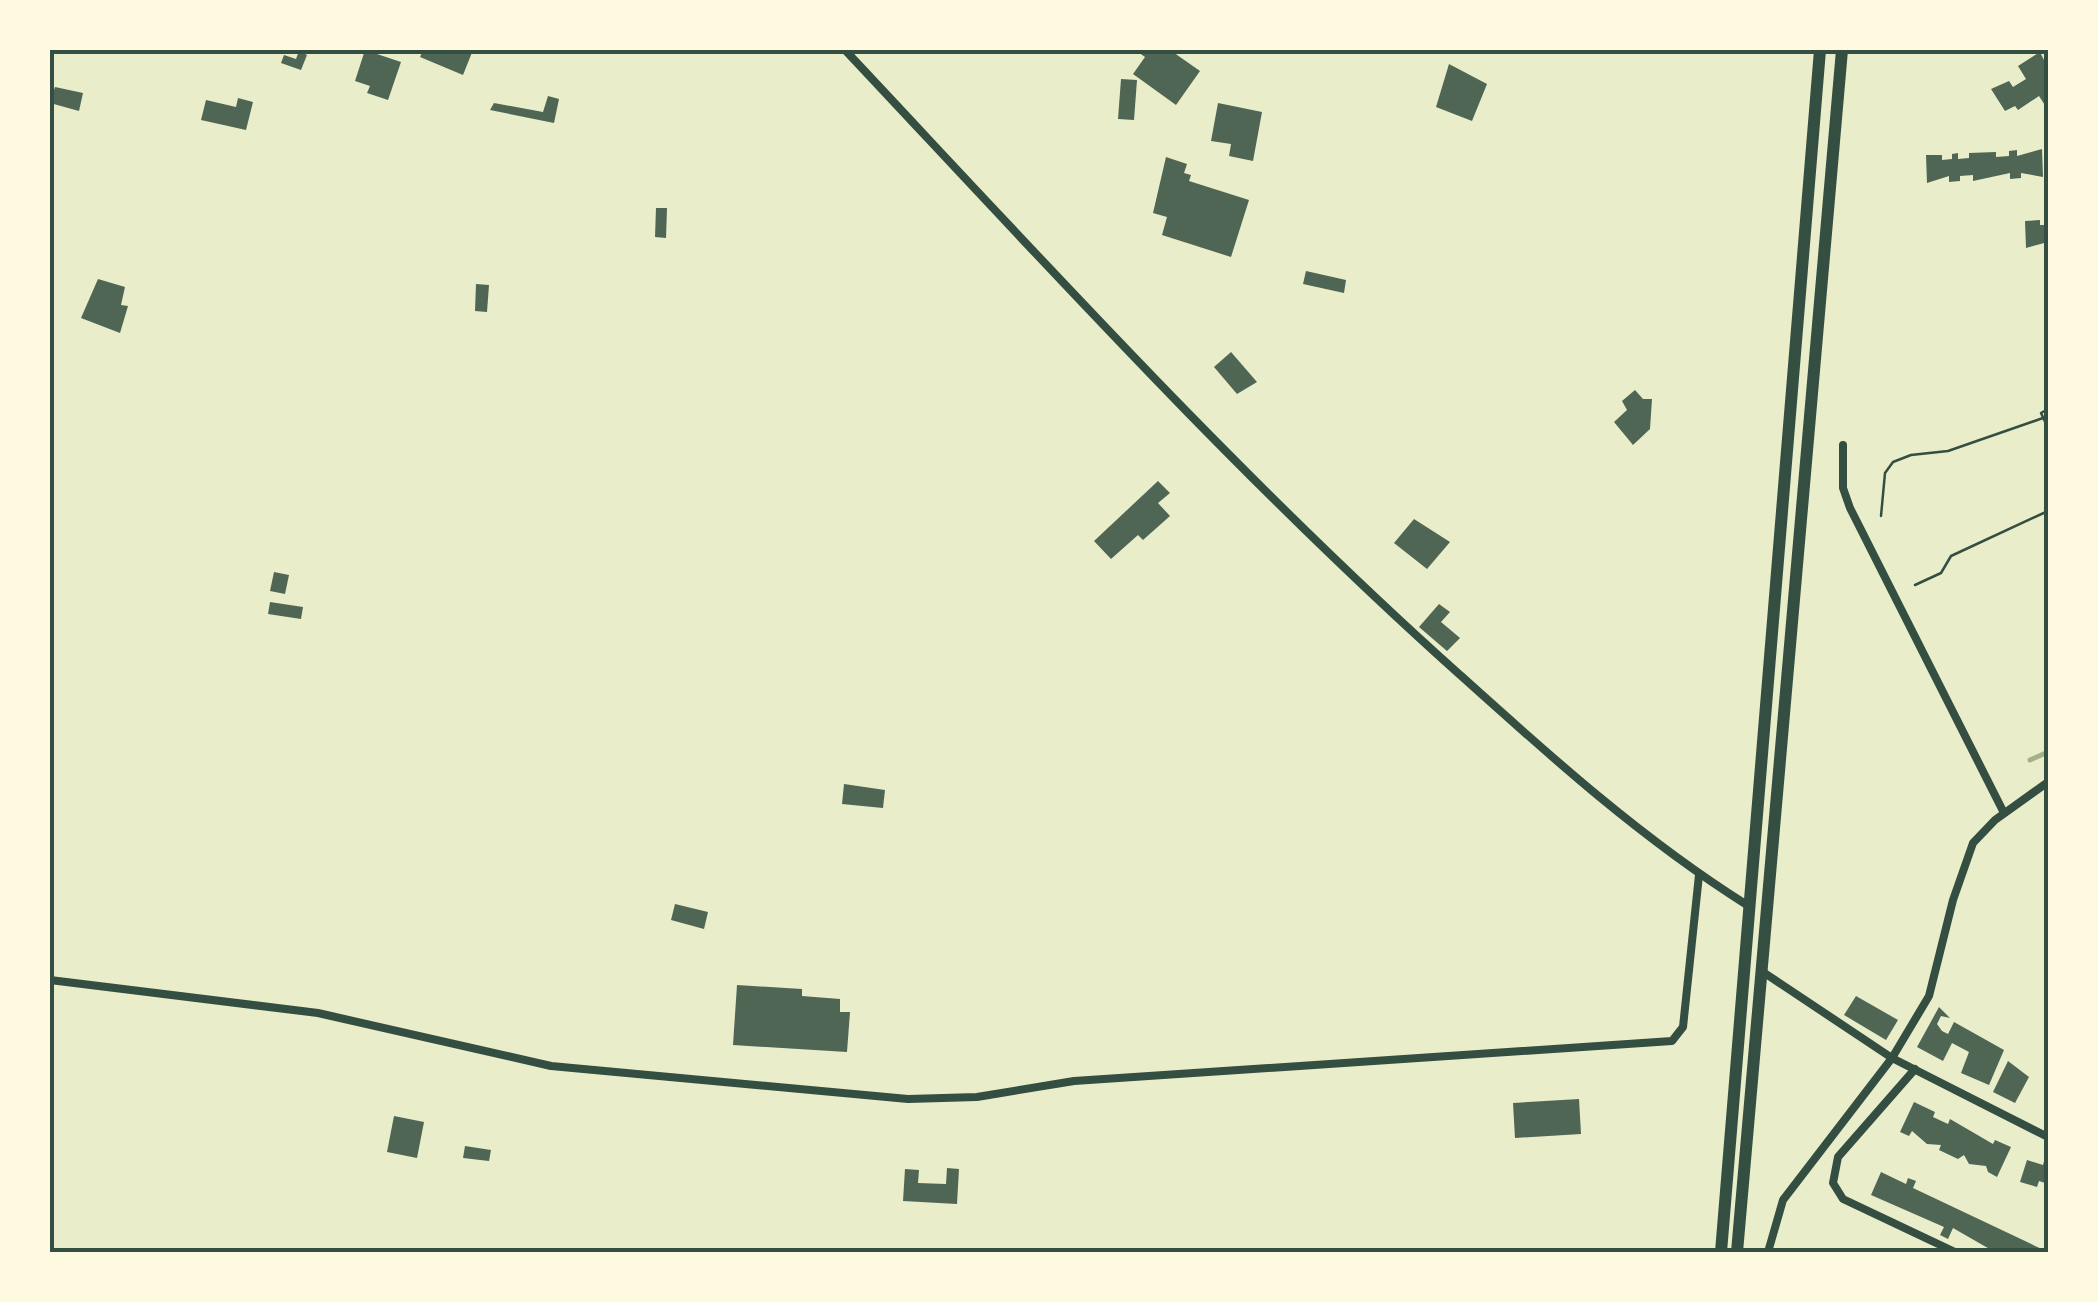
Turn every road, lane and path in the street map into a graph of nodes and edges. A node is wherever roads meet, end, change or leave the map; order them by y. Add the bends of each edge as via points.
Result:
1 (845, 50) edge
2 (1820, 50) edge
3 (1842, 50) edge
4 (2048, 410) edge
5 (2043, 418) junction
6 (2048, 428) edge
7 (1843, 445) dead end
8 (2048, 511) edge
9 (1881, 516) dead end
10 (1915, 585) dead end
11 (2048, 782) edge
12 (2004, 812) junction
13 (1699, 875) junction
14 (1747, 905) junction
15 (1759, 970) junction
16 (50, 980) edge
17 (1892, 1058) junction
18 (1915, 1068) junction
19 (2048, 1137) edge
20 (1721, 1252) edge
21 (1737, 1252) edge
22 (1768, 1252) edge
23 (1955, 1252) edge

1 - 13 street via 1214,443 1369,594
2 - 14 main road
3 - 15 main road
4 - 5 path via 2040,413
5 - 6 path
5 - 9 path via 1893,462 1885,473
7 - 12 street via 1842,488 1850,508
8 - 10 path via 1951,556 1940,573
11 - 12 street
12 - 17 street via 1973,843 1929,996
13 - 14 street
13 - 16 street via 1683,1027 1672,1041 1074,1081 977,1098 908,1100 551,1066 318,1012
14 - 20 main road
15 - 17 street
15 - 21 main road
17 - 18 street
17 - 22 street via 1783,1200
18 - 19 street
18 - 23 street via 1838,1157 1833,1183 1843,1199

